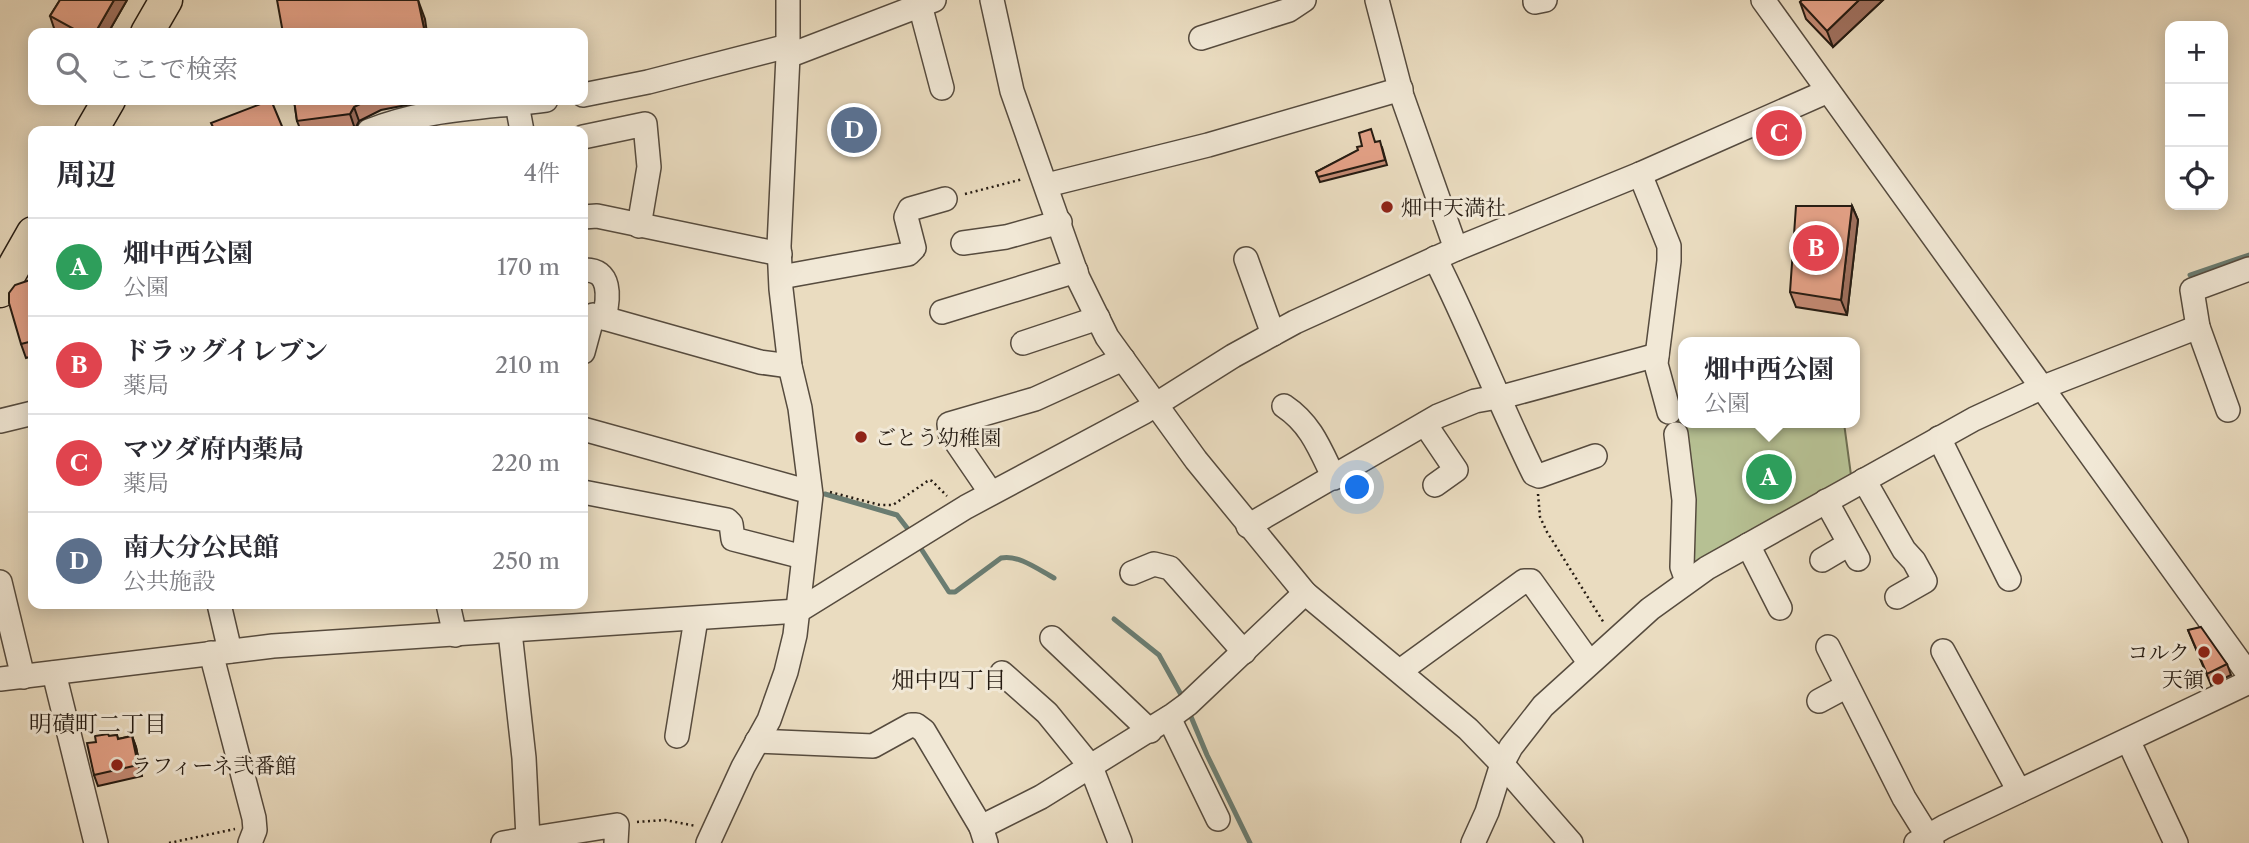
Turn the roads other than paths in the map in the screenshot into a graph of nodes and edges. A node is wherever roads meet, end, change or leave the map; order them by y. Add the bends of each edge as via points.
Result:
1 (166, 0) edge
2 (788, 0) edge
3 (992, 0) edge
4 (1304, 0) edge
5 (1377, 0) edge
6 (1535, 0) edge
7 (1545, 0) edge
8 (1763, 0) edge
9 (927, 3) edge
10 (150, 28) edge
11 (1201, 38) dead end
12 (788, 51) junction
13 (942, 88) dead end
14 (1401, 89) junction
15 (1828, 91) junction
16 (588, 94) edge
17 (106, 105) edge
18 (506, 105) edge
19 (517, 105) edge
20 (94, 126) edge
21 (382, 126) edge
22 (521, 126) edge
23 (588, 136) edge
24 (1640, 174) junction
25 (1045, 179) junction
26 (945, 199) road end
27 (588, 217) edge
28 (1060, 222) junction
29 (639, 226) junction
30 (963, 243) dead end
31 (1456, 249) junction
32 (21, 250) edge
33 (1434, 258) junction
34 (1246, 259) dead end
35 (780, 266) junction
36 (2249, 269) edge
37 (588, 271) edge
38 (1076, 271) junction
39 (0, 291) edge
40 (942, 312) dead end
41 (604, 318) junction
42 (1098, 318) junction
43 (2198, 327) junction
44 (588, 334) edge
45 (1273, 334) junction
46 (1023, 343) dead end
47 (1657, 355) junction
48 (1123, 359) junction
49 (790, 366) junction
50 (2041, 388) junction
51 (1498, 396) junction
52 (1157, 404) junction
53 (1284, 406) dead end
54 (2228, 410) dead end
55 (1669, 412) dead end
56 (28, 414) edge
57 (0, 421) edge
58 (1425, 424) junction
59 (588, 430) edge
60 (1676, 434) dead end
61 (1939, 438) junction
62 (1595, 456) dead end
63 (1334, 478) junction
64 (1864, 480) junction
65 (1435, 485) dead end
66 (810, 489) junction
67 (588, 493) edge
68 (991, 493) junction
69 (1826, 501) junction
70 (1248, 526) junction
71 (1748, 545) junction
72 (803, 557) junction
73 (1822, 559) dead end
74 (1132, 573) dead end
75 (2009, 579) dead end
76 (1687, 581) junction
77 (0, 582) edge
78 (1305, 593) junction
79 (1897, 597) dead end
80 (1780, 608) dead end
81 (219, 609) edge
82 (450, 609) edge
83 (798, 611) junction
84 (696, 618) junction
85 (510, 632) junction
86 (455, 635) junction
87 (1052, 638) dead end
88 (1828, 647) dead end
89 (1943, 651) dead end
90 (221, 652) junction
91 (1244, 652) junction
92 (1589, 662) junction
93 (1400, 671) junction
94 (54, 673) junction
95 (1002, 673) dead end
96 (2249, 676) edge
97 (11, 678) edge
98 (2249, 682) edge
99 (1847, 686) junction
100 (1819, 701) dead end
101 (1169, 718) junction
102 (1150, 731) junction
103 (677, 736) dead end
104 (2128, 740) junction
105 (757, 741) junction
106 (1503, 764) junction
107 (1091, 767) junction
108 (2019, 791) junction
109 (1218, 819) dead end
110 (252, 834) edge
111 (616, 834) edge
112 (983, 835) edge
113 (711, 837) edge
114 (540, 839) edge
115 (1925, 841) edge
116 (1120, 842) edge
117 (96, 843) edge
118 (503, 843) edge
119 (1473, 843) edge
120 (1571, 843) edge
121 (2176, 843) edge

1 - 10 highway
2 - 12 street
3 - 25 street via 1012,91
4 - 11 street via 1289,10
5 - 14 street
6 - 7 street
8 - 15 street
9 - 12 street
9 - 13 street
12 - 16 street
12 - 35 street
14 - 25 street via 1208,145
14 - 31 street
15 - 24 street
15 - 50 street
17 - 20 highway
18 - 21 street via 454,110
19 - 22 street
23 - 29 street via 645,124 649,167
24 - 31 street
24 - 47 street via 1669,246
25 - 28 street
26 - 35 street via 910,209 906,217 914,248 908,254
27 - 29 street
28 - 30 street
28 - 38 street
29 - 35 street
31 - 33 street
32 - 39 highway
33 - 45 street
33 - 51 street
34 - 45 street
35 - 49 street
36 - 43 street via 2192,290
37 - 41 street via 606,281 609,296
38 - 40 street
38 - 42 street
41 - 44 street via 593,315
41 - 49 street via 760,362
42 - 46 street
42 - 48 street
43 - 50 street
43 - 54 street
45 - 52 street
47 - 51 street
47 - 55 street
48 - 52 street
48 - 68 street via 1035,399 949,424 950,433
49 - 66 street
50 - 61 street
50 - 96 street
51 - 58 street via 1475,401
51 - 62 street via 1534,474
52 - 68 street
52 - 70 street
53 - 63 street via 1300,416
56 - 57 street
58 - 63 street
58 - 65 street via 1456,470
59 - 66 street
60 - 76 street via 1684,500 1682,568
61 - 64 street
61 - 75 street
63 - 70 street
64 - 69 street
64 - 79 street via 1925,581
66 - 72 street
67 - 72 street via 727,520 733,540
68 - 83 street
69 - 71 street
69 - 73 street via 1854,551
70 - 78 street
71 - 76 street
71 - 80 street
72 - 83 street
74 - 91 street via 1154,564 1170,568
76 - 92 street
77 - 97 street
78 - 91 street
78 - 93 street
81 - 90 street
82 - 86 street
83 - 84 street
83 - 105 street via 786,673
84 - 85 street
84 - 103 street
85 - 86 street
85 - 114 street via 524,758
86 - 90 street
87 - 102 street
88 - 99 street
89 - 108 street
90 - 94 street
90 - 110 street
91 - 101 street
92 - 93 street via 1531,581 1524,581
92 - 106 street via 1543,706
93 - 106 street
94 - 97 street
94 - 117 street
95 - 107 street via 1047,713
98 - 104 street
99 - 100 street
99 - 115 street
101 - 102 street
101 - 109 street
102 - 107 street
104 - 108 street
104 - 121 street
105 - 112 street via 873,746 916,725 924,731
105 - 113 street
106 - 119 street
106 - 120 street
107 - 112 street
107 - 116 street
108 - 115 street
111 - 114 street
114 - 118 street

